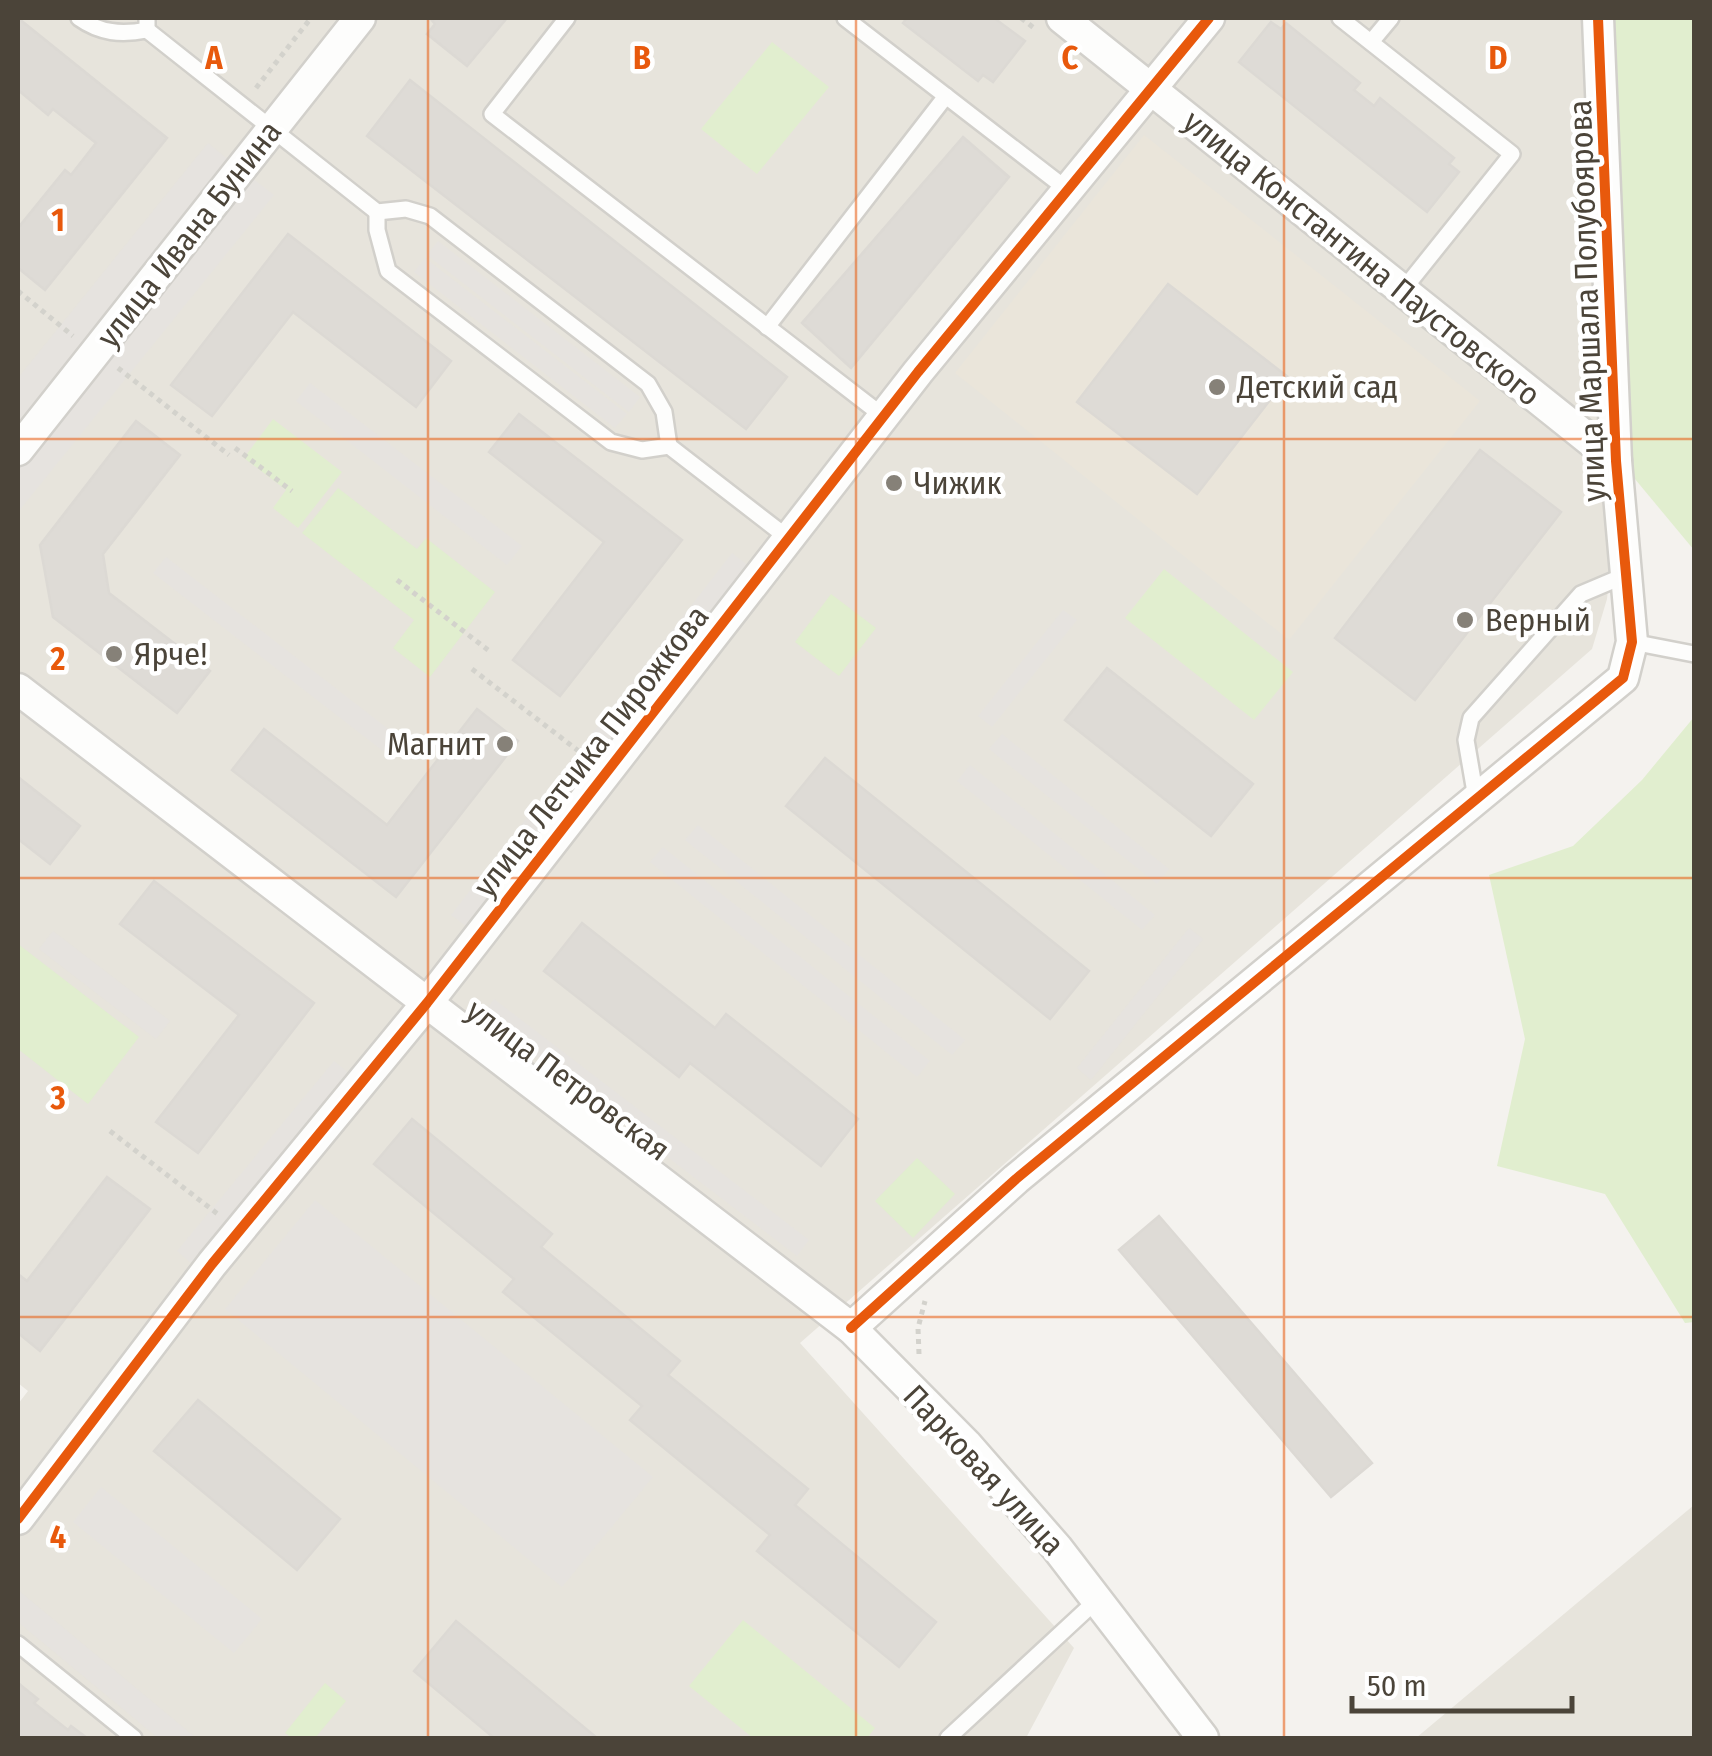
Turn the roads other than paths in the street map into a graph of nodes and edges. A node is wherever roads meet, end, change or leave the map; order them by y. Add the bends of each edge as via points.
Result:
1 (78, 18) edge
2 (360, 18) edge
3 (568, 18) edge
4 (845, 18) edge
5 (1210, 18) edge
6 (1340, 18) edge
7 (1391, 18) edge
8 (1598, 18) edge
9 (147, 24) edge
10 (1054, 28) edge
11 (1371, 42) junction
12 (1153, 90) junction
13 (946, 96) junction
14 (271, 130) junction
15 (1069, 190) junction
16 (377, 212) junction
17 (1403, 290) junction
18 (768, 326) junction
19 (883, 416) junction
20 (669, 446) junction
21 (18, 450) edge
22 (1616, 461) junction
23 (788, 538) junction
24 (1626, 575) junction
25 (1632, 642) junction
26 (1694, 654) edge
27 (18, 690) edge
28 (1476, 798) junction
29 (427, 1003) junction
30 (850, 1328) junction
31 (18, 1518) edge
32 (1098, 1599) junction
33 (18, 1644) edge
34 (134, 1738) edge
35 (948, 1738) edge
36 (1203, 1738) edge

1 - 9 lane via 108,32
2 - 14 street, улица Ивана Бунина
3 - 18 lane via 492,114
4 - 13 lane
5 - 12 street, улица Летчика Пирожкова
6 - 11 lane
7 - 11 lane
8 - 22 street, улица Маршала Полубоярова
9 - 14 lane
10 - 12 street, улица Константина Паустовского
11 - 17 lane via 1512,154
12 - 15 street, улица Летчика Пирожкова
12 - 17 street, улица Константина Паустовского
13 - 15 lane
13 - 18 lane
14 - 16 lane
14 - 21 street, улица Ивана Бунина
15 - 19 street, улица Летчика Пирожкова
16 - 20 lane via 406,209 430,216 648,384 664,412
16 - 20 lane via 388,270 611,442 642,450
17 - 22 street, улица Константина Паустовского
18 - 19 lane
19 - 23 street, улица Летчика Пирожкова
20 - 23 lane
22 - 24 street, улица Маршала Полубоярова
23 - 29 street, улица Летчика Пирожкова
24 - 25 street, улица Маршала Полубоярова
24 - 28 lane via 1580,594 1472,718 1466,740
25 - 26 lane
25 - 28 street via 1619,685
27 - 29 street, улица Петровская
28 - 30 street
29 - 30 street, улица Петровская
29 - 31 street, улица Летчика Пирожкова via 239,1230
30 - 32 street, Парковая улица via 966,1444
32 - 35 lane
32 - 36 street, Парковая улица
33 - 34 lane

